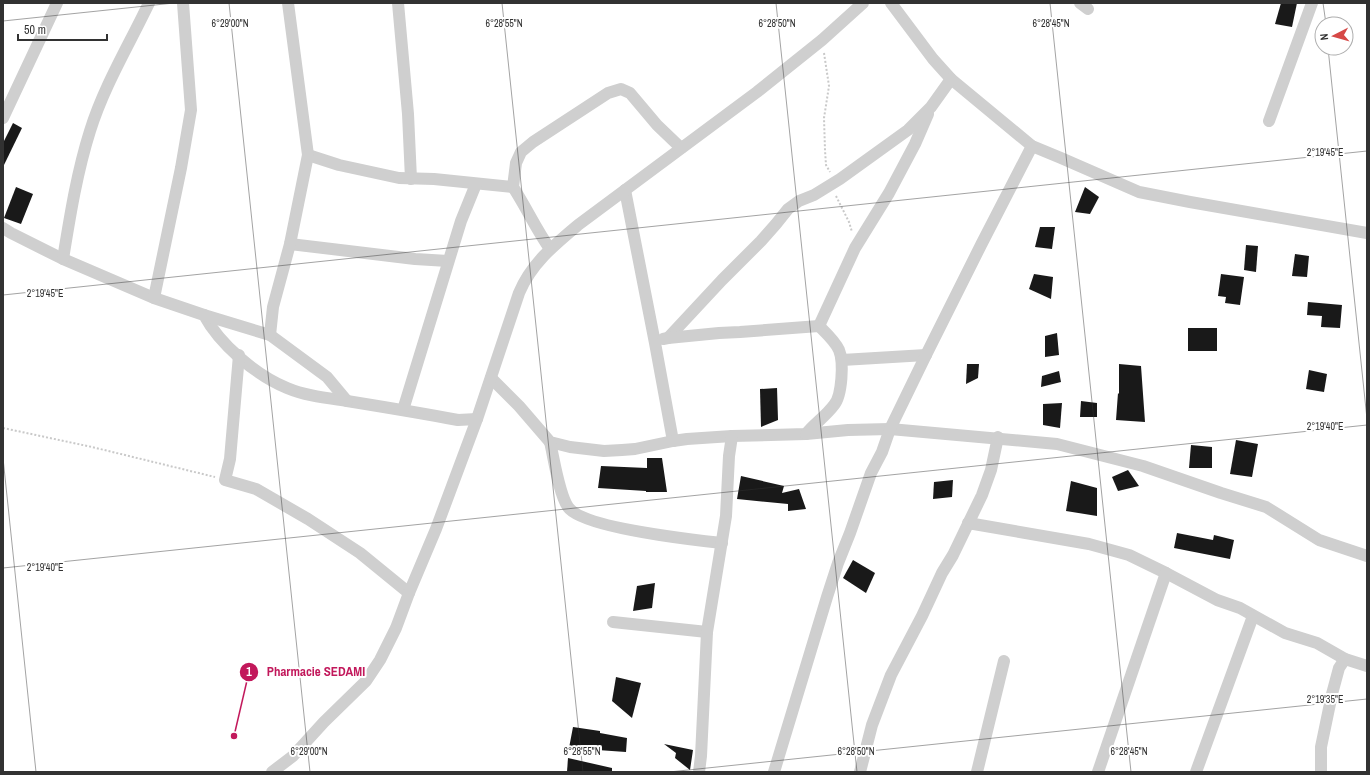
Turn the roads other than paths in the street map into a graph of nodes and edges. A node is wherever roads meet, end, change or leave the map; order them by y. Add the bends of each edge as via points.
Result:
1 (58, 3) edge
2 (149, 3) edge
3 (182, 3) edge
4 (288, 3) edge
5 (398, 3) edge
6 (863, 3) edge
7 (891, 3) edge
8 (1312, 3) edge
9 (951, 80) junction
10 (931, 107) junction
11 (4, 113) edge
12 (1269, 121) dead end
13 (1032, 146) junction
14 (681, 148) junction
15 (308, 155) junction
16 (411, 179) junction
17 (476, 184) junction
18 (513, 187) junction
19 (625, 190) junction
20 (3, 228) edge
21 (1367, 233) edge
22 (290, 244) junction
23 (550, 249) junction
24 (63, 259) junction
25 (448, 261) junction
26 (154, 298) junction
27 (204, 315) junction
28 (819, 326) junction
29 (270, 335) junction
30 (668, 338) junction
31 (656, 343) junction
32 (238, 355) junction
33 (926, 355) junction
34 (842, 360) junction
35 (490, 378) junction
36 (347, 401) junction
37 (403, 410) junction
38 (477, 419) junction
39 (890, 429) junction
40 (806, 434) junction
41 (732, 436) junction
42 (998, 438) junction
43 (673, 440) junction
44 (550, 442) junction
45 (968, 522) junction
46 (722, 543) junction
47 (1367, 556) edge
48 (1166, 573) junction
49 (408, 593) junction
50 (1253, 616) junction
51 (613, 622) dead end
52 (707, 632) junction
53 (1344, 659) junction
54 (1004, 661) dead end
55 (1367, 666) edge
56 (272, 772) edge
57 (699, 772) edge
58 (774, 772) edge
59 (860, 772) edge
60 (977, 772) edge
61 (1098, 772) edge
62 (1196, 772) edge
63 (1321, 772) edge

1 - 11 street
2 - 24 street via 90,130 74,193
3 - 26 street via 191,110
4 - 15 street
5 - 16 street
6 - 14 street via 757,92
7 - 9 street
8 - 12 street
9 - 10 street
9 - 13 street
10 - 28 street via 916,144 855,248
10 - 30 street via 908,130 846,175 788,209 761,241
13 - 21 street via 1139,192
13 - 33 street
14 - 18 street via 657,125 630,92 621,89 608,93 521,152 516,163
14 - 19 street
15 - 16 street
15 - 22 street
16 - 17 street
17 - 18 street
17 - 25 street
18 - 23 street
19 - 23 street
19 - 31 street
20 - 24 street
22 - 25 street
22 - 29 street via 273,307
23 - 35 street via 525,280
24 - 26 street
25 - 37 street
26 - 27 street
27 - 29 street
27 - 32 street via 222,342
28 - 30 street
28 - 34 street via 839,350
29 - 36 street via 327,377
30 - 31 street
31 - 43 street
32 - 36 street via 253,369 288,388
32 - 49 street via 230,459 225,480 256,489 308,519 360,553
33 - 34 street
33 - 39 street
34 - 40 street via 839,398
35 - 38 street
35 - 44 street via 519,406
36 - 37 street
37 - 38 street via 458,420
38 - 49 street via 436,529
39 - 40 street
39 - 42 street
39 - 58 street via 838,563
40 - 41 street
41 - 43 street
41 - 46 street
42 - 45 street via 991,470
42 - 47 street via 1057,444 1143,466 1266,507 1319,540
43 - 44 street via 635,449 604,451
44 - 46 street via 562,494 568,508 576,514 656,536
45 - 48 street via 1089,544 1129,555
45 - 59 street via 891,675 872,725
46 - 52 street
48 - 50 street via 1209,597 1240,608
48 - 61 street
49 - 56 street via 396,628 366,680 293,756
50 - 53 street via 1285,633 1317,643
50 - 62 street
51 - 52 street
52 - 57 street
53 - 55 street
53 - 63 street via 1339,668 1322,740
54 - 60 street

